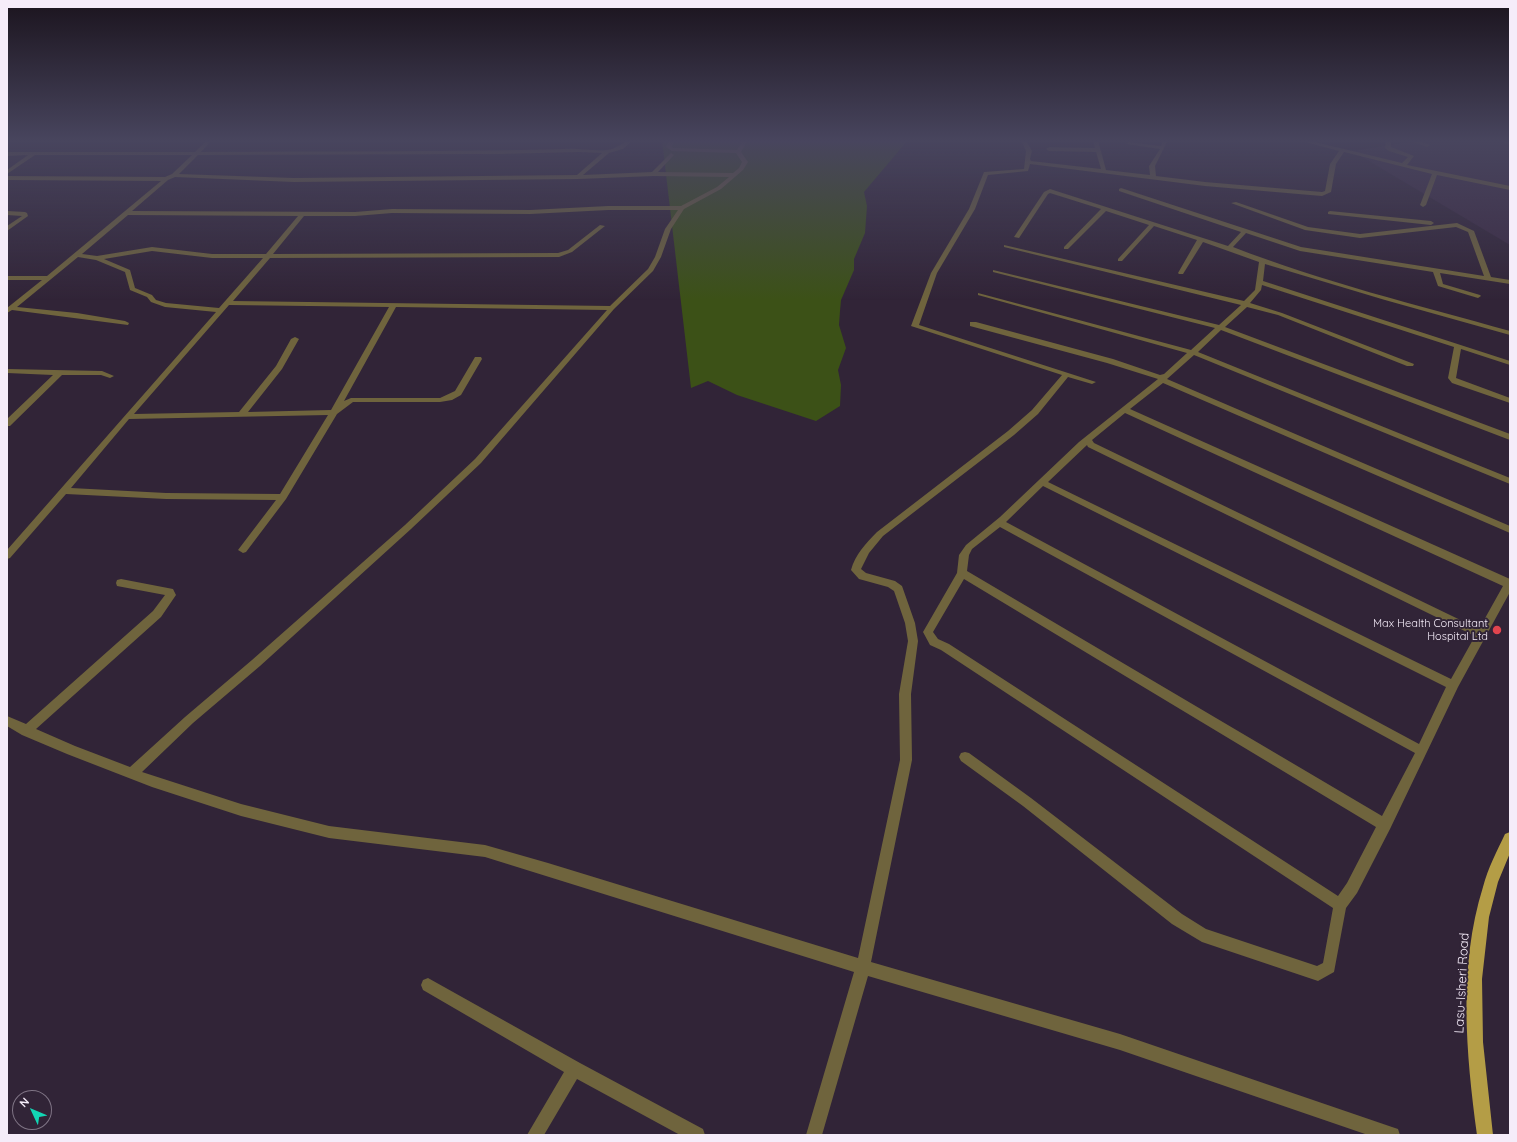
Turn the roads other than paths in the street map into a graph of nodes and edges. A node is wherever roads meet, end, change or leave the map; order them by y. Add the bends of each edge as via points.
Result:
1 (150, 193) edge
2 (709, 193) edge
3 (978, 193) edge
4 (1046, 193) edge
5 (1057, 193) edge
6 (1130, 193) edge
7 (1428, 193) edge
8 (1234, 203) dead end
9 (1423, 205) dead end
10 (682, 208) junction
11 (1105, 208) junction
12 (7, 213) edge
13 (127, 213) junction
14 (303, 213) junction
15 (1330, 213) dead end
16 (1153, 224) junction
17 (1456, 225) junction
18 (602, 226) dead end
19 (7, 229) edge
20 (1245, 231) junction
21 (1017, 237) dead end
22 (1201, 239) junction
23 (1006, 246) dead end
24 (1066, 248) dead end
25 (1229, 248) junction
26 (77, 255) junction
27 (270, 255) junction
28 (97, 258) junction
29 (1120, 260) dead end
30 (1262, 261) junction
31 (995, 271) dead end
32 (1436, 271) junction
33 (1181, 273) dead end
34 (7, 278) edge
35 (47, 278) junction
36 (1488, 278) junction
37 (1258, 282) junction
38 (1510, 282) edge
39 (980, 294) dead end
40 (1478, 296) dead end
41 (229, 304) junction
42 (1246, 304) junction
43 (393, 306) junction
44 (612, 308) junction
45 (9, 310) edge
46 (222, 310) junction
47 (125, 324) dead end
48 (974, 324) dead end
49 (1219, 327) junction
50 (1510, 333) edge
51 (295, 339) dead end
52 (1458, 346) junction
53 (1192, 352) junction
54 (478, 359) dead end
55 (1510, 363) edge
56 (1410, 364) dead end
57 (7, 371) edge
58 (60, 373) junction
59 (1066, 375) junction
60 (110, 376) dead end
61 (1164, 378) junction
62 (1092, 382) dead end
63 (1510, 400) edge
64 (1125, 410) junction
65 (334, 412) junction
66 (242, 414) junction
67 (127, 417) junction
68 (7, 424) edge
69 (1510, 437) edge
70 (1088, 440) junction
71 (1510, 481) edge
72 (1041, 482) junction
73 (64, 492) junction
74 (283, 497) junction
75 (999, 522) junction
76 (1510, 530) edge
77 (243, 550) dead end
78 (7, 556) edge
79 (962, 573) junction
80 (121, 583) dead end
81 (1510, 583) edge
82 (1482, 635) junction
83 (1453, 685) junction
84 (7, 721) edge
85 (26, 731) junction
86 (1422, 751) junction
87 (965, 757) dead end
88 (132, 773) junction
89 (1385, 825) junction
90 (1510, 838) edge
91 (1340, 905) junction
92 (863, 967) junction
93 (428, 985) dead end
94 (574, 1069) junction
95 (535, 1135) edge
96 (698, 1135) edge
97 (814, 1135) edge
98 (1392, 1135) edge
99 (1485, 1135) edge

1 - 13 street
2 - 10 street
3 - 59 street via 972,209 934,273 915,326
4 - 21 street
5 - 11 street
6 - 20 street
7 - 9 street
8 - 17 street via 1307,229 1360,236
10 - 14 street
10 - 44 street via 668,229 651,270
11 - 16 street
11 - 24 street
12 - 19 street via 25,214
13 - 14 street
13 - 26 street
14 - 27 street
15 - 17 street
16 - 22 street
16 - 29 street
17 - 36 street via 1471,231
18 - 27 street via 570,251 558,255
20 - 25 street
20 - 32 street via 1314,252
22 - 25 street
22 - 33 street
23 - 42 street
25 - 30 street
26 - 28 street
26 - 35 street
27 - 28 street via 202,256 152,250
27 - 41 street
28 - 46 street via 128,271 132,289 150,296 154,301 165,305
30 - 37 street
30 - 50 street
31 - 49 street
32 - 36 street
32 - 40 street via 1440,285
34 - 35 street
35 - 45 street
36 - 38 street
37 - 42 street via 1258,290
37 - 52 street
39 - 53 street
41 - 43 street
41 - 46 street
42 - 49 street
42 - 56 street via 1280,314
43 - 44 street
43 - 65 street
44 - 88 street via 478,461 408,527
45 - 47 street via 76,315
46 - 67 street
48 - 61 street
49 - 53 street
49 - 69 street
51 - 66 street via 279,367
52 - 55 street
52 - 63 street via 1452,378
53 - 61 street
53 - 71 street
54 - 65 street via 458,393 449,398 351,400
57 - 58 street
58 - 60 street via 102,373
58 - 68 street
59 - 62 street
59 - 92 street via 1035,412 1011,433 880,534 857,565 856,570 863,576 891,584 898,589 910,623 913,641 905,694 905,769
61 - 64 street
61 - 76 street
64 - 70 street
64 - 81 street
65 - 66 street
65 - 74 street
66 - 67 street
67 - 73 street
70 - 72 street
70 - 82 street via 1091,445
72 - 75 street
72 - 83 street
73 - 74 street
73 - 78 street
74 - 77 street
75 - 79 street via 969,547 964,555
75 - 86 street
79 - 89 street
79 - 91 street via 928,632 934,642
80 - 85 street via 169,592 170,596 157,614
81 - 82 street
82 - 83 street
83 - 86 street
84 - 85 street
85 - 88 street
86 - 89 street
87 - 91 street via 1177,919 1202,935 1318,974 1329,967
88 - 92 street via 241,810 329,832 485,851
89 - 91 street via 1352,888
90 - 99 main road, Lasu-Isheri Road via 1489,888 1478,943 1473,1024
92 - 97 street
92 - 98 street via 1120,1042
93 - 94 street
94 - 95 street
94 - 96 street

